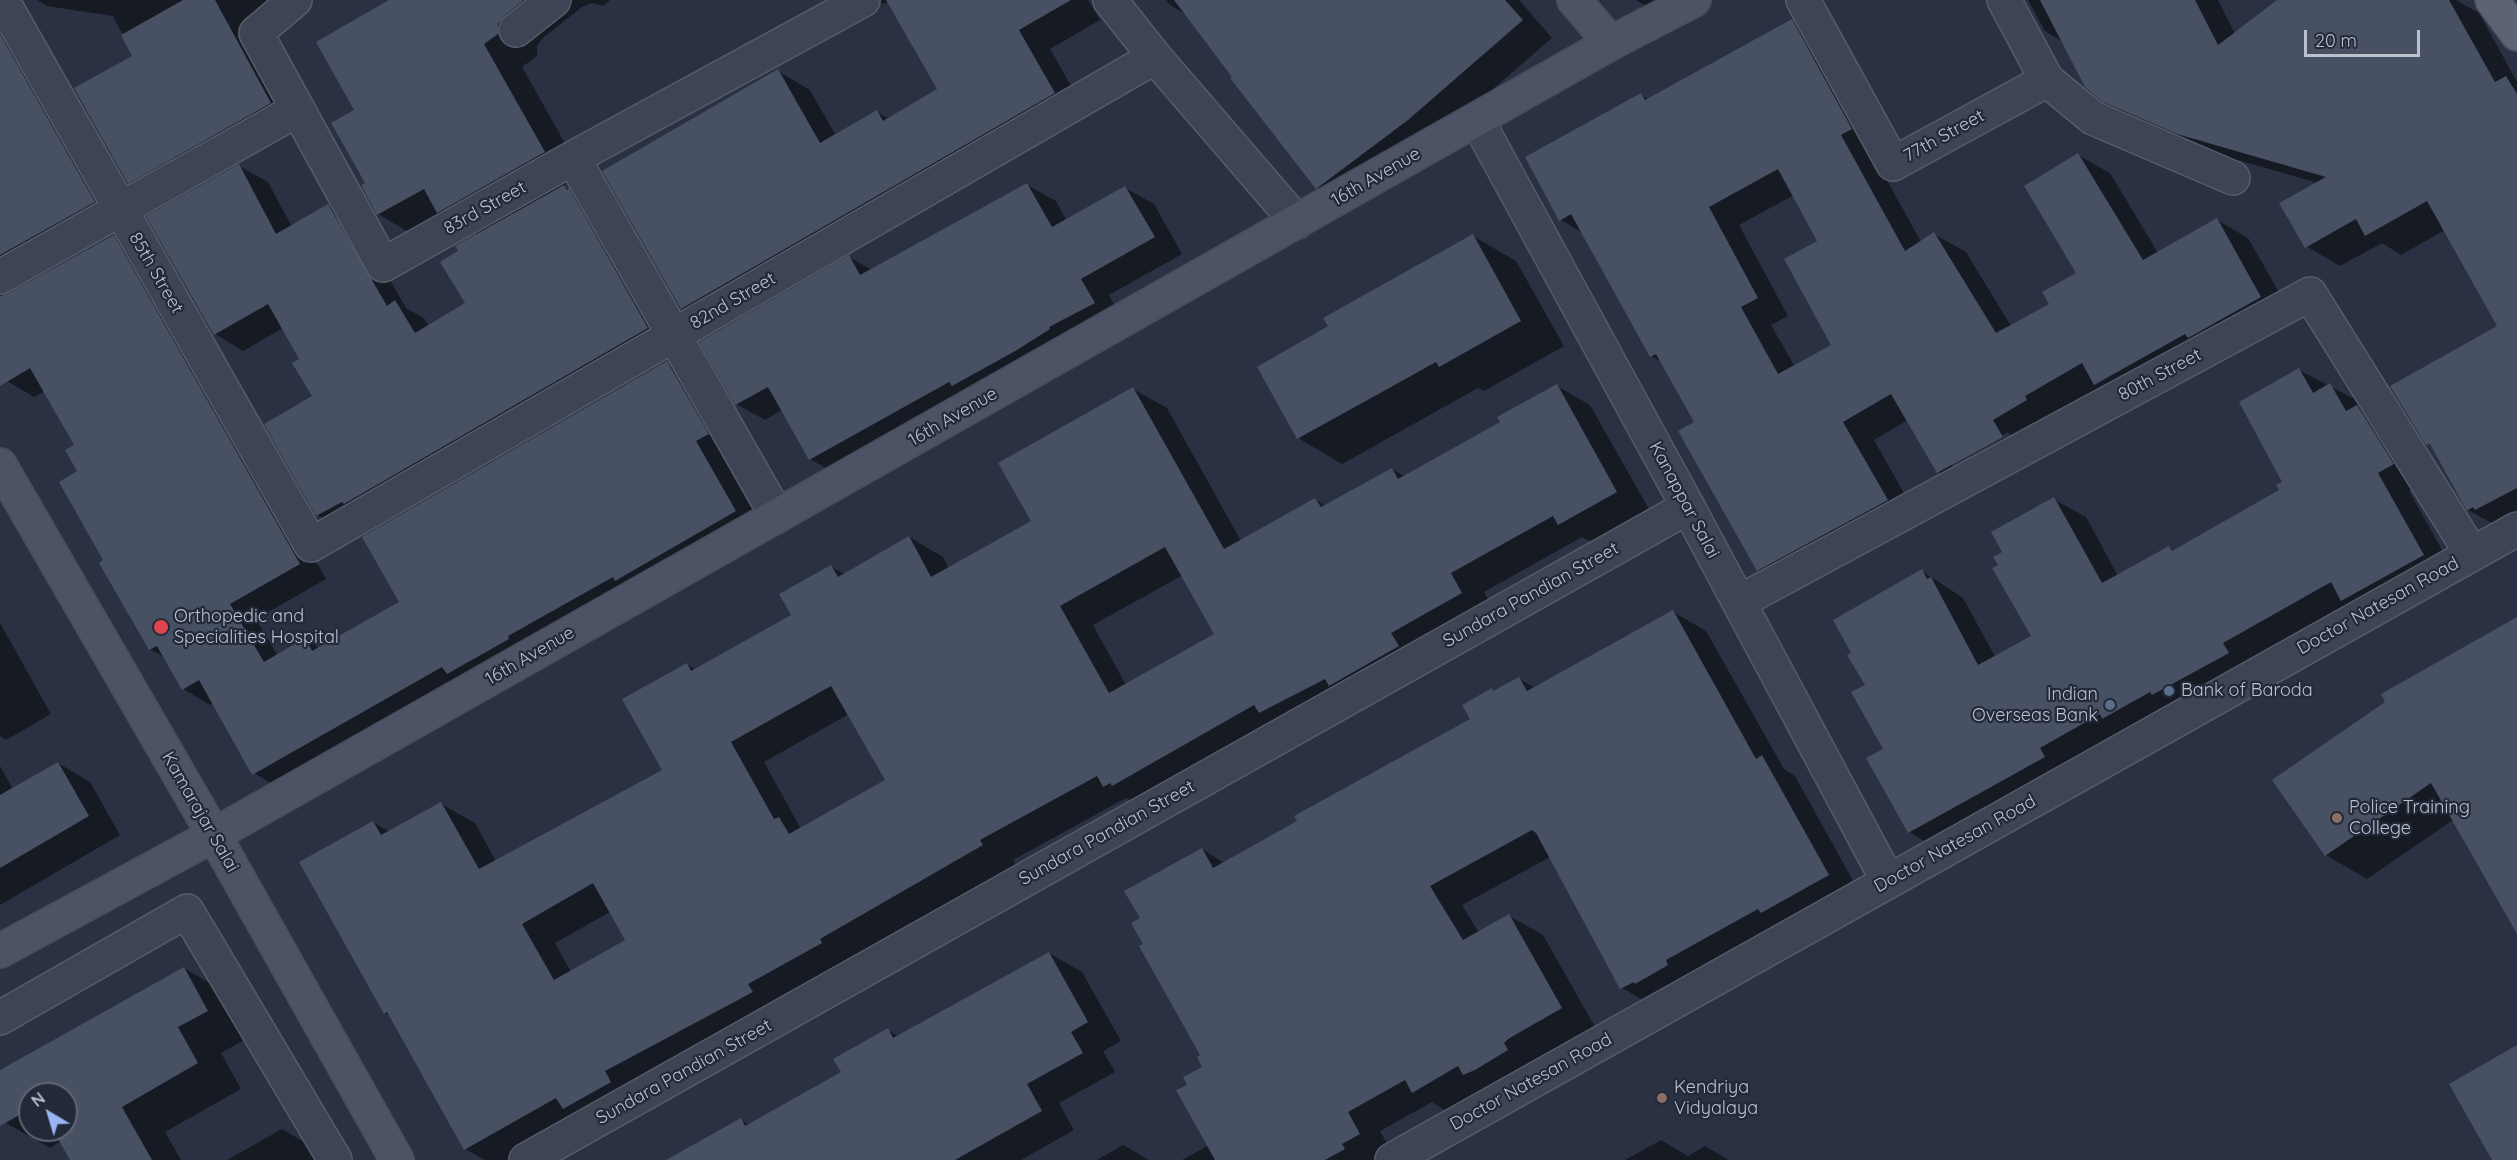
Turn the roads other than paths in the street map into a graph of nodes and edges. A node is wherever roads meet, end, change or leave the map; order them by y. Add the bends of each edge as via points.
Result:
1 (2, 0) edge
2 (295, 0) edge
3 (554, 0) edge
4 (863, 0) edge
5 (1110, 0) edge
6 (1574, 0) edge
7 (1694, 0) edge
8 (1803, 0) edge
9 (2004, 0) edge
10 (2492, 0) edge
11 (516, 30) dead end
12 (2517, 34) edge
13 (1611, 43) junction
14 (1155, 57) junction
15 (2047, 80) junction
16 (297, 110) junction
17 (1477, 120) junction
18 (573, 158) junction
19 (2234, 178) dead end
20 (120, 211) junction
21 (1297, 222) junction
22 (0, 277) edge
23 (674, 335) junction
24 (0, 465) edge
25 (1688, 507) junction
26 (777, 516) junction
27 (2517, 529) edge
28 (310, 545) joint
29 (2472, 554) junction
30 (1739, 602) junction
31 (214, 835) junction
32 (1888, 882) junction
33 (0, 951) edge
34 (0, 1018) edge
35 (335, 1160) edge
36 (397, 1160) edge
37 (526, 1160) edge
38 (1392, 1160) edge

1 - 20 street, 85th Street
2 - 16 street, 83rd Street via 256,33
3 - 11 street
4 - 18 street, 83rd Street
5 - 14 street
6 - 13 street
7 - 13 street, 16th Avenue
8 - 15 street, 77th Street via 1893,164
9 - 15 street
10 - 12 main road
13 - 17 street, 16th Avenue
14 - 21 street
14 - 23 street, 82nd Street
15 - 19 street via 2093,118
16 - 18 street, 83rd Street via 383,265
16 - 20 street
17 - 21 street, 16th Avenue
17 - 25 street, Kanappar Salai
18 - 23 street
20 - 22 street
20 - 28 street, 85th Street
21 - 26 street, 16th Avenue
23 - 26 street
23 - 28 street, 82nd Street
24 - 31 street, Kamarajar Salai
25 - 30 street, Kanappar Salai
25 - 37 street, Sundara Pandian Street
26 - 31 street, 16th Avenue
27 - 29 street, Doctor Natesan Road
29 - 30 street, 80th Street via 2310,294
29 - 32 street, Doctor Natesan Road
30 - 32 street, Kanappar Salai
31 - 33 street, 16th Avenue
31 - 36 street, Kamarajar Salai
32 - 38 street, Doctor Natesan Road
34 - 35 street via 187,911

